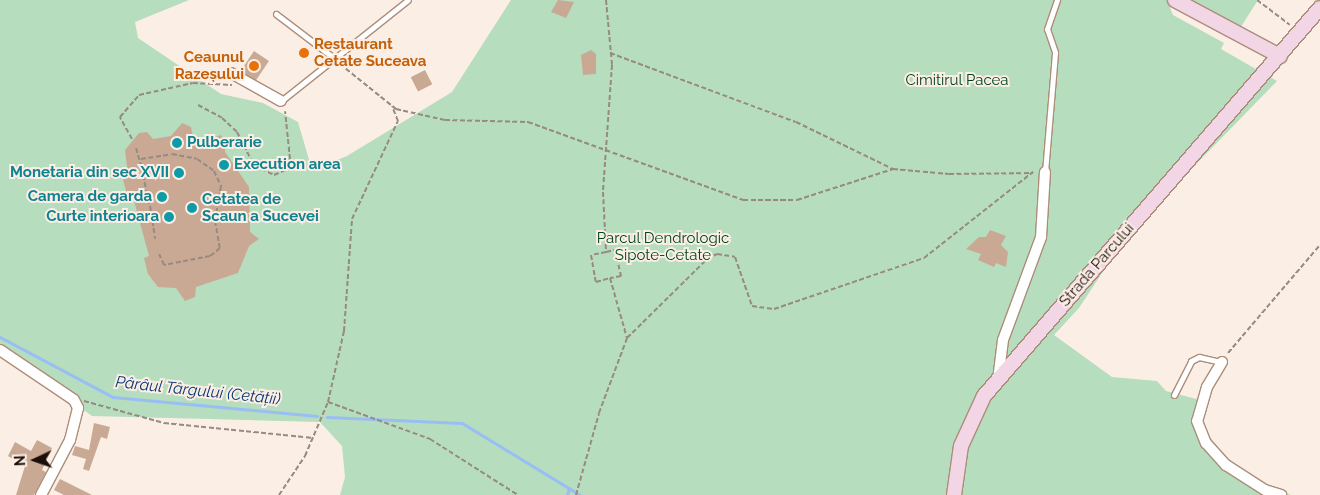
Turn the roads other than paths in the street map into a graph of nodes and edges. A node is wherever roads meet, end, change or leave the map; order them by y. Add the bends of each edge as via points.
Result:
1 (408, 0) edge
2 (1057, 0) edge
3 (1175, 0) edge
4 (1320, 8) edge
5 (276, 14) dead end
6 (1280, 56) junction
7 (336, 59) junction
8 (231, 73) dead end
9 (281, 102) joint
10 (1045, 172) joint
11 (0, 350) edge
12 (1222, 362) joint
13 (998, 380) junction
14 (1174, 395) dead end
15 (41, 495) edge
16 (954, 495) edge
17 (1282, 495) edge

1 - 7 lane
2 - 10 lane via 1047,29 1055,52
3 - 6 main road
4 - 6 main road, Strada Parcului
5 - 7 lane
6 - 13 main road, Strada Parcului
7 - 9 lane
8 - 9 street
10 - 13 street via 1041,237 1003,340
11 - 15 street via 76,404 70,440
12 - 14 lane via 1199,357 1191,361
12 - 17 street via 1199,407 1200,429 1226,465 1265,490
13 - 16 main road, Strada Parcului via 966,428

